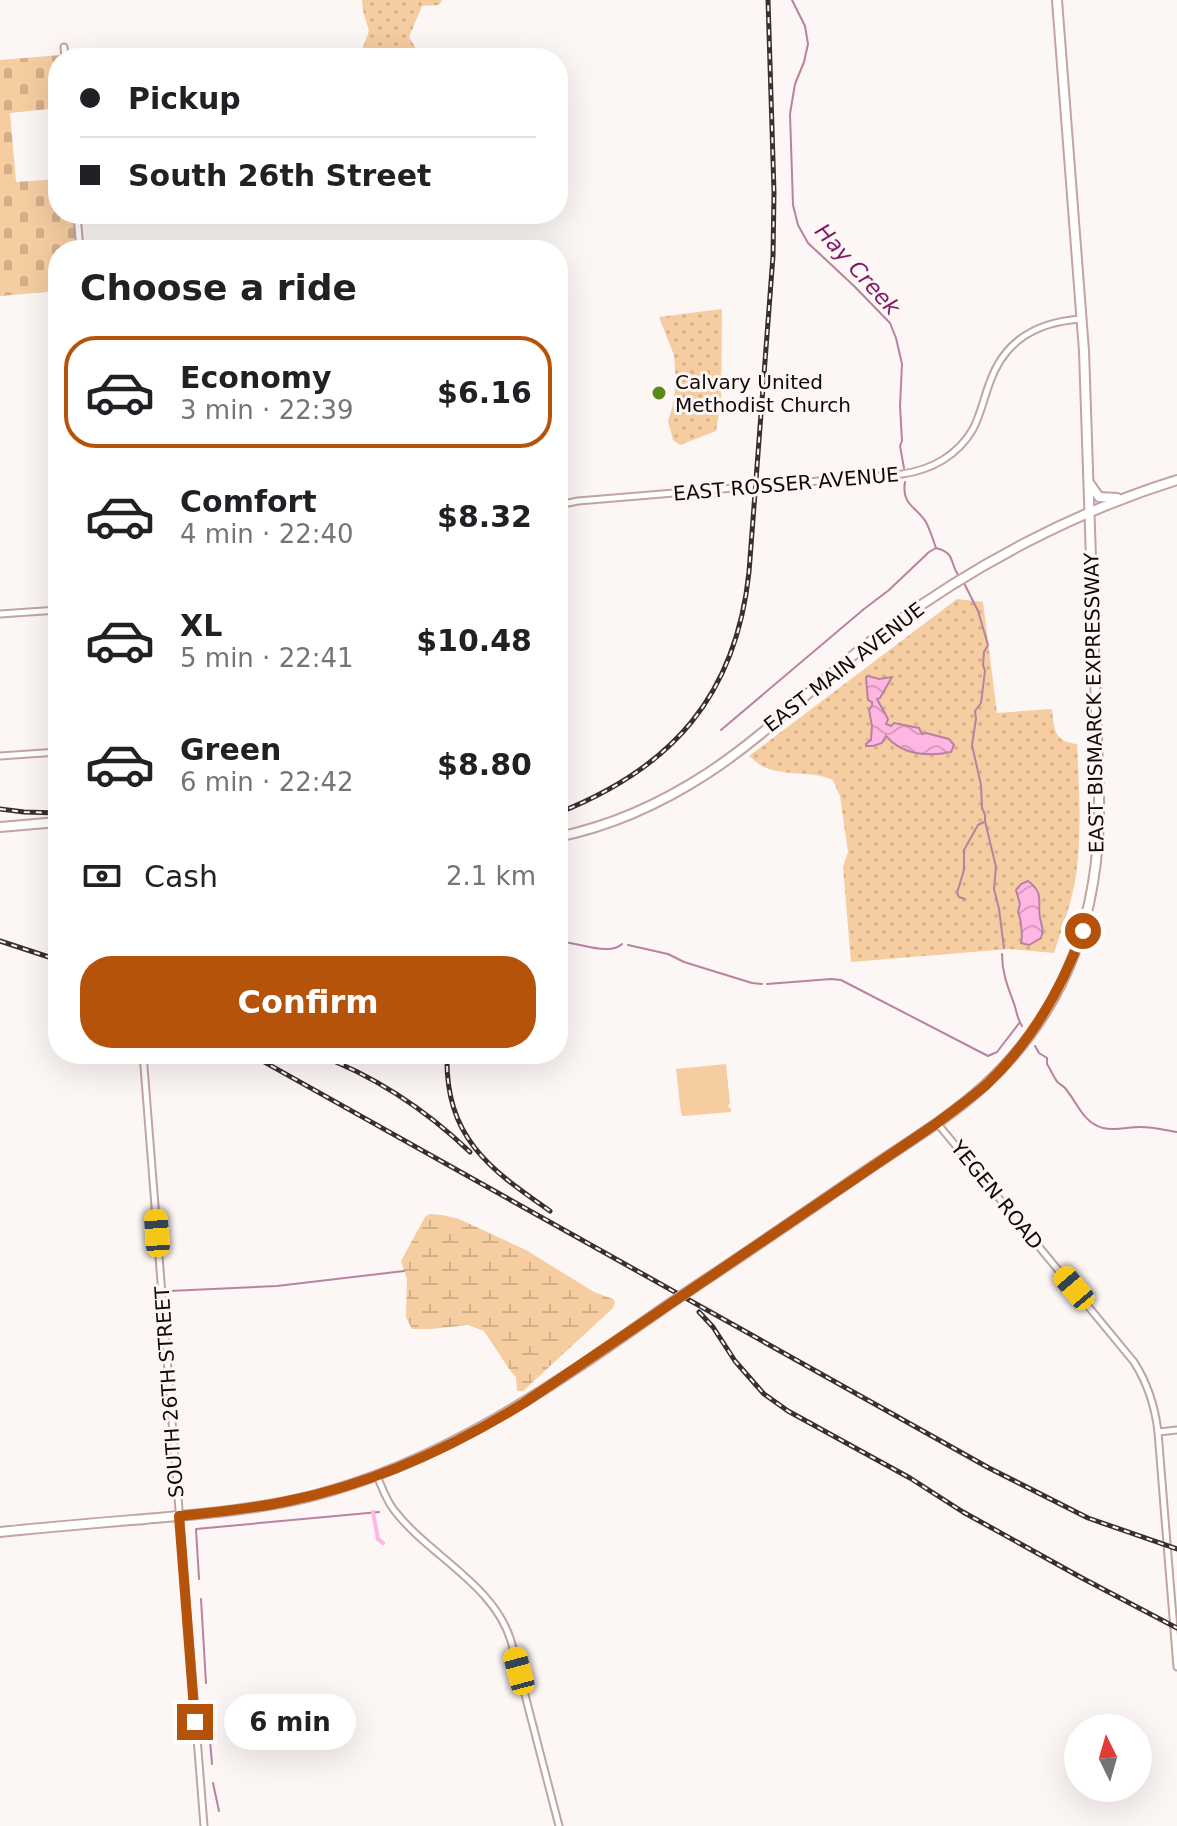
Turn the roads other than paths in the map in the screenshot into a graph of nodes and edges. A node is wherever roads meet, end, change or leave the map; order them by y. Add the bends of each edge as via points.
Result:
1 (1057, 0) edge
2 (1082, 319) junction
3 (1177, 480) edge
4 (1088, 481) junction
5 (1130, 496) junction
6 (568, 503) edge
7 (1089, 513) junction
8 (48, 611) edge
9 (0, 614) edge
10 (48, 753) edge
11 (0, 756) edge
12 (48, 823) edge
13 (0, 827) edge
14 (568, 834) edge
15 (144, 1064) edge
16 (937, 1123) junction
17 (1177, 1430) edge
18 (1158, 1432) junction
19 (377, 1476) junction
20 (179, 1516) junction
21 (0, 1532) edge
22 (1177, 1667) edge
23 (204, 1826) edge
24 (559, 1826) edge

1 - 2 main road, EAST BISMARCK EXPRESSWAY
2 - 4 main road, EAST BISMARCK EXPRESSWAY
2 - 6 street, EAST ROSSER AVENUE via 1042,326 1015,343 995,370 963,443 938,463 902,474
3 - 5 main road, EAST MAIN AVENUE
4 - 5 main road via 1103,499
4 - 7 main road, EAST BISMARCK EXPRESSWAY
5 - 7 main road, EAST MAIN AVENUE
7 - 14 main road, EAST MAIN AVENUE via 986,564 919,606 696,781 616,820
7 - 16 main road, EAST BISMARCK EXPRESSWAY via 1099,826 1088,914 1063,980 1031,1033 985,1085
8 - 9 street
10 - 11 street
12 - 13 main road
15 - 20 street, SOUTH 26TH STREET
16 - 18 street, YEGEN ROAD via 1134,1362 1150,1394
16 - 19 main road, EAST BISMARCK EXPRESSWAY, bridge via 534,1396 438,1450
17 - 18 street
18 - 22 street, YEGEN ROAD
19 - 20 main road, EAST BISMARCK EXPRESSWAY via 288,1501
19 - 24 street via 395,1511 489,1601 504,1622
20 - 21 main road, EAST BISMARCK EXPRESSWAY
20 - 23 street, SOUTH 26TH STREET

